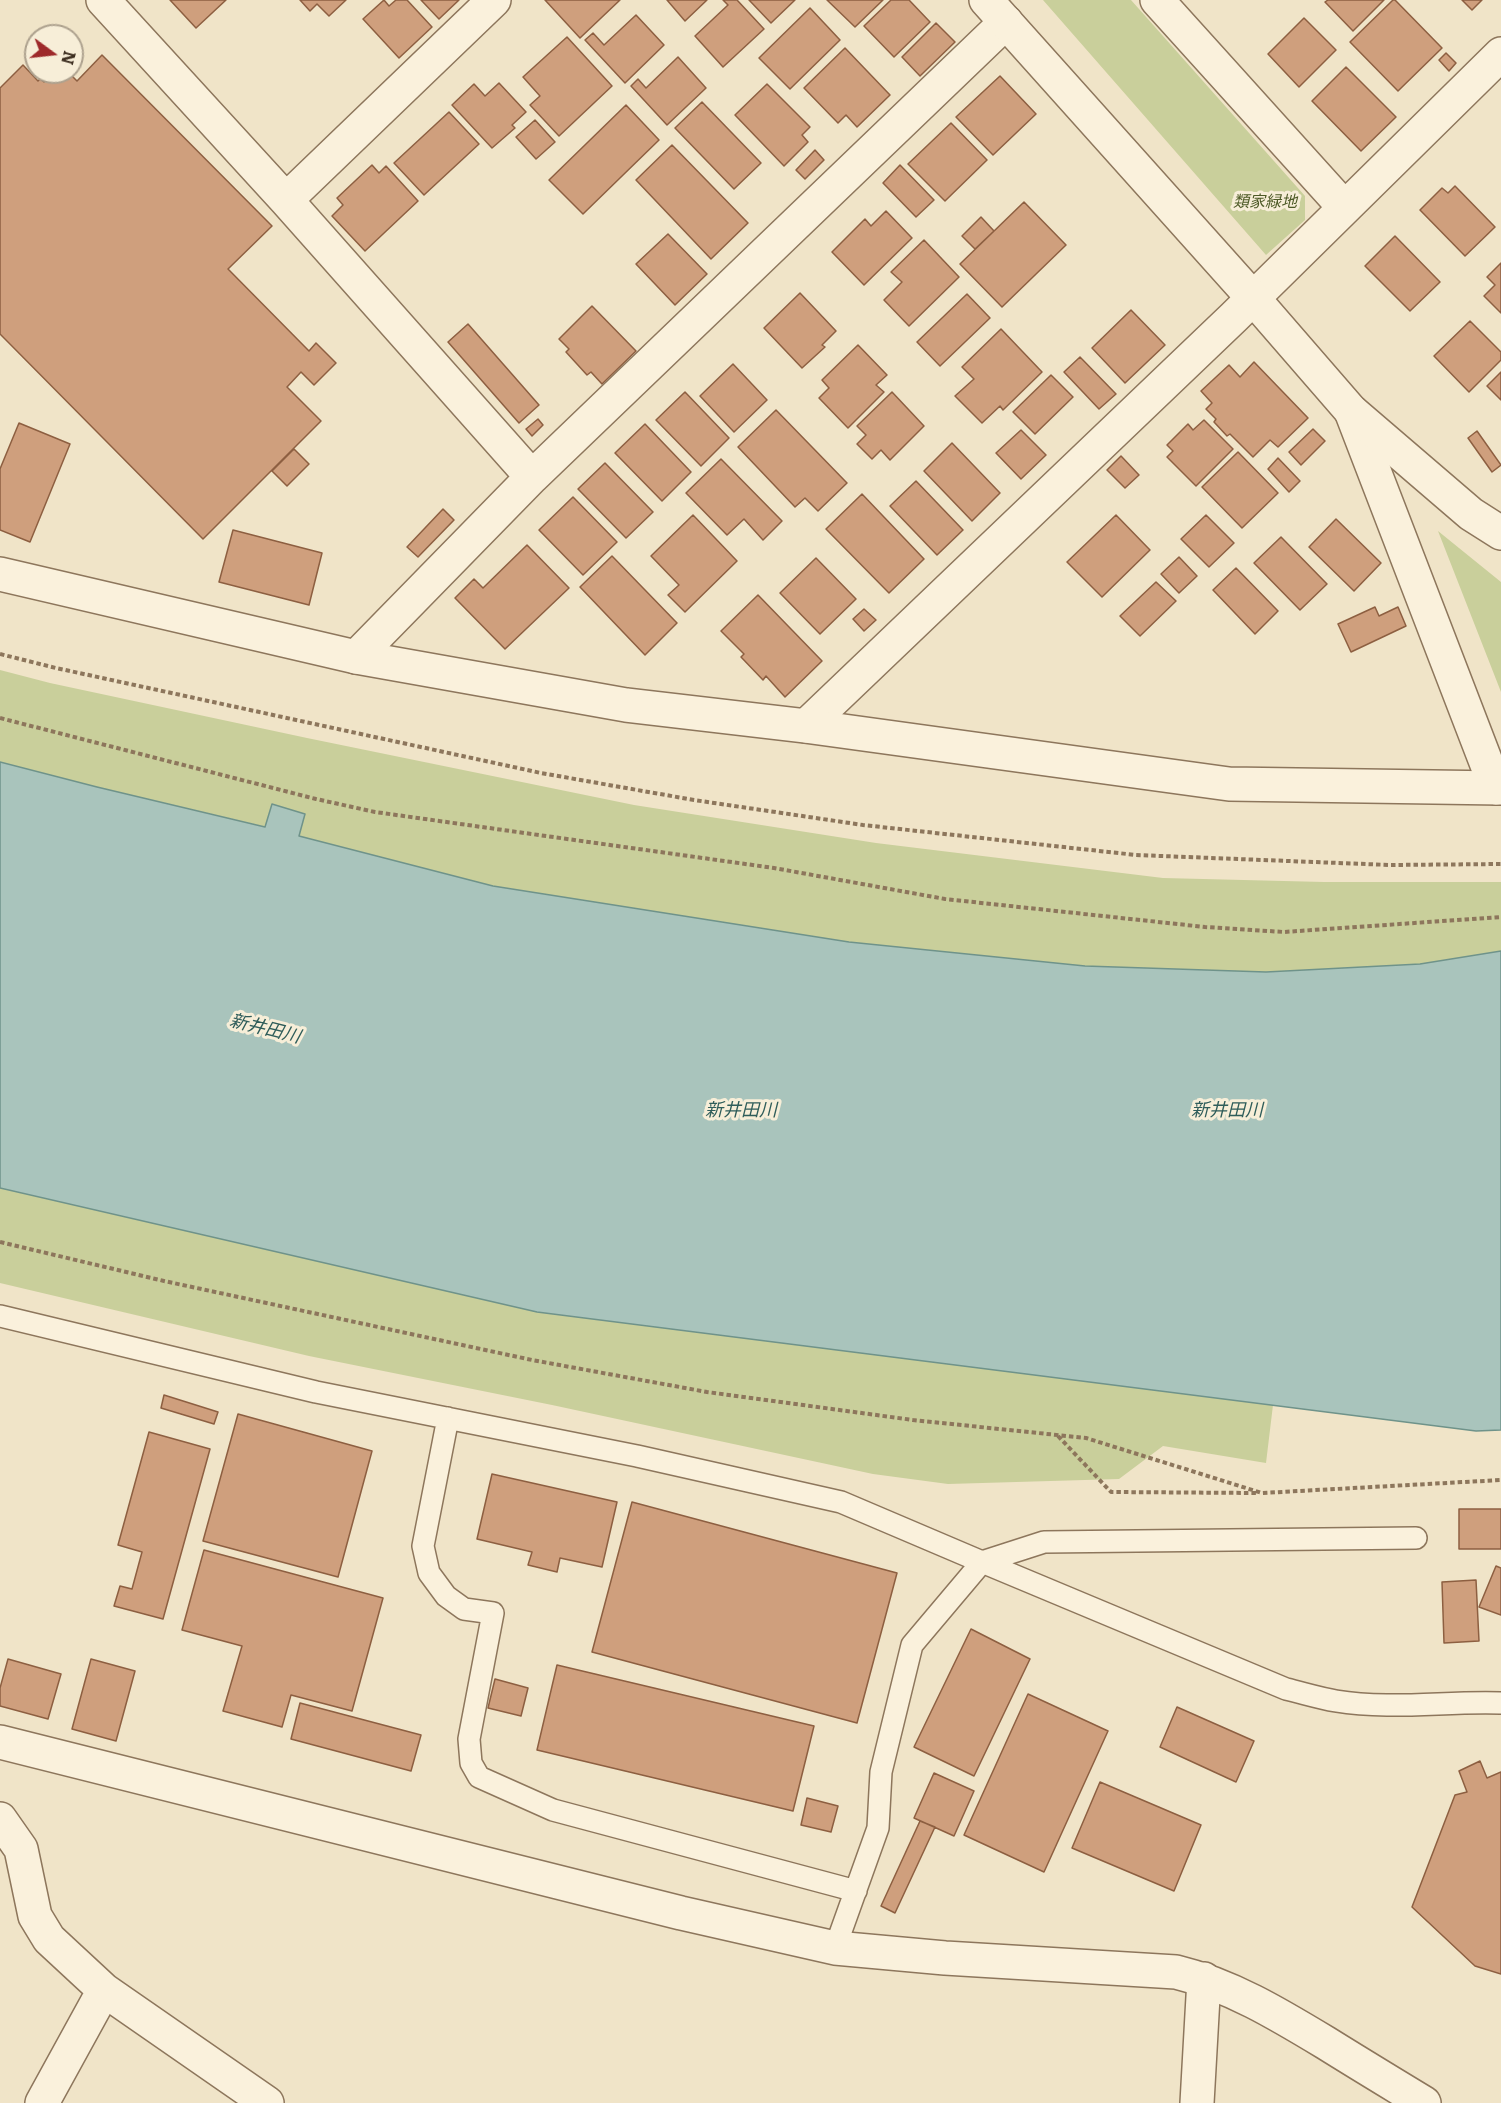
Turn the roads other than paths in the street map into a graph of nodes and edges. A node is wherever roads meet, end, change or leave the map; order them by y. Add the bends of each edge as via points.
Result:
1 (104, 0) edge
2 (494, 0) edge
3 (1157, 0) edge
4 (996, 11) edge
5 (1501, 54) edge
6 (286, 200) junction
7 (1344, 207) junction
8 (1253, 298) junction
9 (1351, 411) junction
10 (532, 477) junction
11 (1501, 533) edge
12 (0, 574) edge
13 (356, 657) junction
14 (806, 726) junction
15 (1498, 788) edge
16 (0, 1316) edge
17 (448, 1418) junction
18 (1416, 1538) dead end
19 (982, 1562) junction
20 (1501, 1703) edge
21 (0, 1742) edge
22 (0, 1819) edge
23 (856, 1891) junction
24 (835, 1948) junction
25 (1204, 1979) junction
26 (104, 1990) junction
27 (42, 2103) edge
28 (267, 2103) edge
29 (1197, 2103) edge
30 (1424, 2103) edge

1 - 6 street
2 - 6 street
3 - 7 street
4 - 8 street
4 - 10 street
5 - 7 street
6 - 10 street
7 - 8 street
8 - 9 street
8 - 14 street
9 - 11 street via 1471,514
9 - 15 street
10 - 13 street
12 - 13 street
13 - 14 street via 626,705
14 - 15 street via 1229,784
16 - 17 lane via 316,1392
17 - 19 lane via 841,1502
17 - 23 lane via 423,1546 429,1573 446,1596 464,1609 493,1613 469,1739 471,1763 479,1777 553,1810
18 - 19 lane via 1044,1542
19 - 20 lane via 1286,1689 1336,1701 1378,1705
19 - 23 lane via 912,1645 881,1772 878,1828
21 - 24 street
22 - 26 street via 21,1849 35,1916 49,1939
23 - 24 lane
24 - 25 street via 1176,1972
25 - 29 street
25 - 30 street via 1294,2024
26 - 27 street
26 - 28 street

